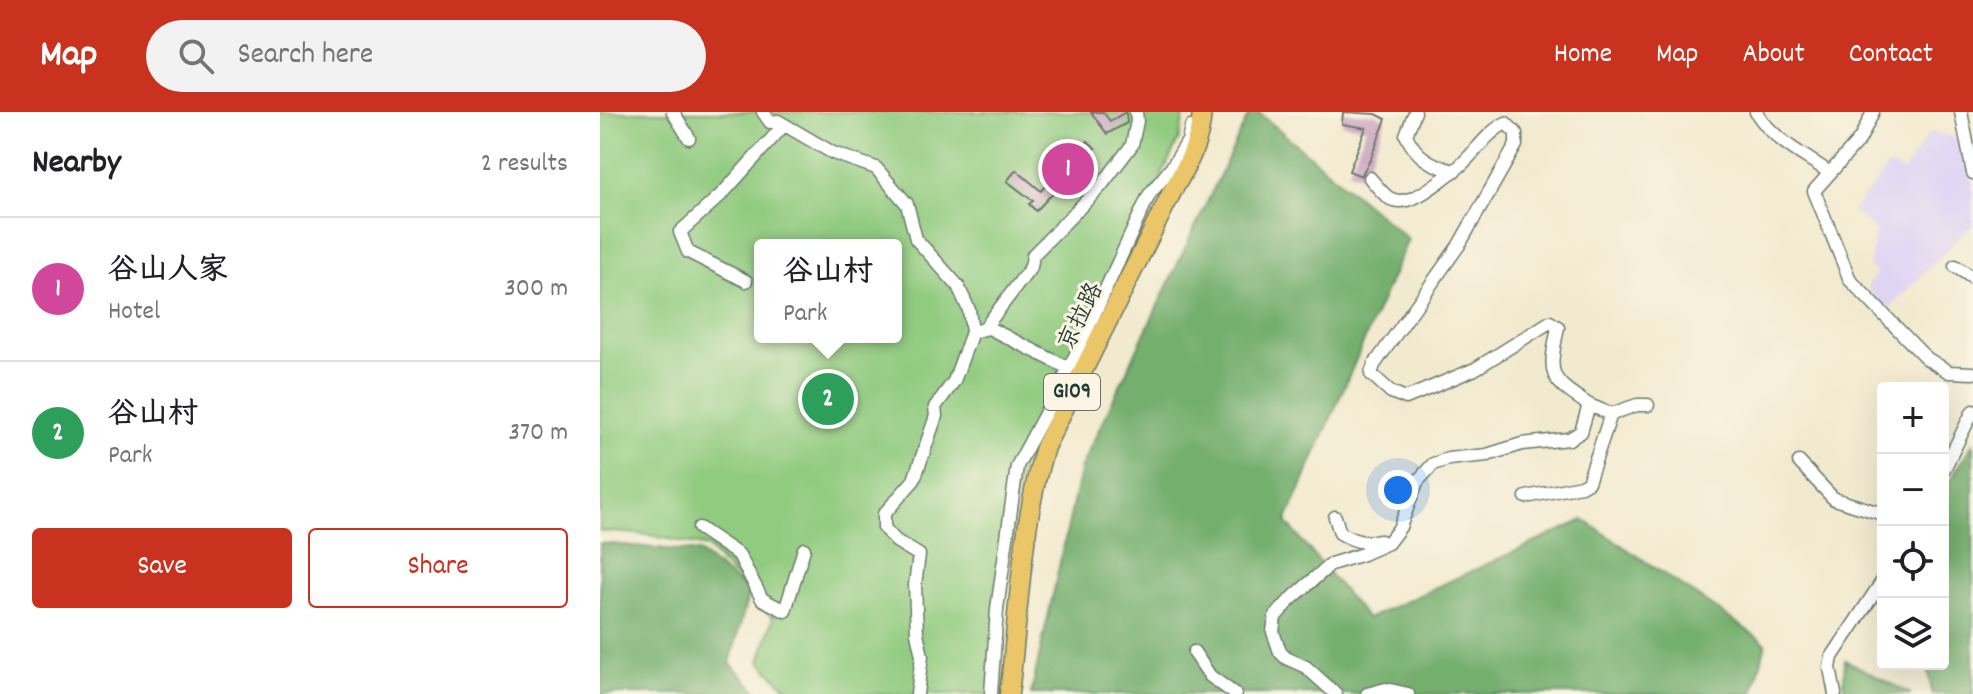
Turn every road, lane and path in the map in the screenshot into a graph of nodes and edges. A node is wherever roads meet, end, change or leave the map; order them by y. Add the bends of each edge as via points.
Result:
1 (673, 112) edge
2 (763, 112) edge
3 (1136, 112) edge
4 (1194, 112) edge
5 (1202, 112) edge
6 (1415, 112) edge
7 (1756, 112) edge
8 (1873, 112) edge
9 (1961, 112) edge
10 (784, 125) junction
11 (689, 138) dead end
12 (1454, 171) junction
13 (1830, 173) junction
14 (1973, 173) edge
15 (1370, 178) dead end
16 (1955, 266) dead end
17 (1973, 278) edge
18 (746, 281) dead end
19 (978, 330) junction
20 (1075, 372) junction
21 (1973, 373) edge
22 (1589, 405) junction
23 (1648, 405) dead end
24 (1973, 411) edge
25 (1611, 414) junction
26 (1949, 459) edge
27 (1799, 462) dead end
28 (1526, 497) dead end
29 (1877, 512) edge
30 (1335, 517) dead end
31 (699, 528) dead end
32 (1392, 538) junction
33 (804, 549) dead end
34 (1877, 589) edge
35 (1194, 652) dead end
36 (917, 694) edge
37 (991, 694) edge
38 (1009, 694) edge
39 (1235, 694) edge
40 (1336, 694) edge
41 (1367, 694) edge
42 (1408, 694) edge
43 (1835, 694) edge

1 - 11 street
2 - 10 street via 770,122
3 - 19 street via 1132,145 1101,186 1033,255 1031,267
4 - 20 street via 1188,141 1149,195
5 - 20 highway, 京拉路 / G109 via 1191,159
6 - 12 street via 1406,135 1410,145 1431,164
7 - 13 street via 1779,141
8 - 13 street via 1860,139
9 - 14 street
10 - 18 street via 680,232 688,252
10 - 19 street via 833,153 876,168 907,204 916,239 958,286
12 - 15 street via 1414,198 1399,201
12 - 22 street via 1498,127 1506,123 1516,133 1516,145 1459,245 1371,374 1406,398 1475,369 1550,322 1558,327 1553,374 1559,385
13 - 21 street via 1814,191 1850,280 1926,358 1949,372
16 - 17 street
19 - 20 street via 989,328
19 - 36 street via 935,407 914,480 884,514 884,528 919,555 915,585 922,656
20 - 37 street via 1017,466
20 - 38 highway, 京拉路 / G109 via 1033,486
22 - 25 street
22 - 32 street via 1581,432 1569,439 1433,464 1417,482
23 - 25 street
24 - 26 street
25 - 28 street via 1588,482
27 - 29 street via 1834,499
30 - 32 street via 1340,533 1352,540 1366,544
31 - 33 street via 739,555 762,599 785,611
32 - 40 street via 1331,564 1275,617 1273,632 1280,652
34 - 43 street via 1832,657
35 - 39 street via 1210,676
41 - 42 street via 1386,689

